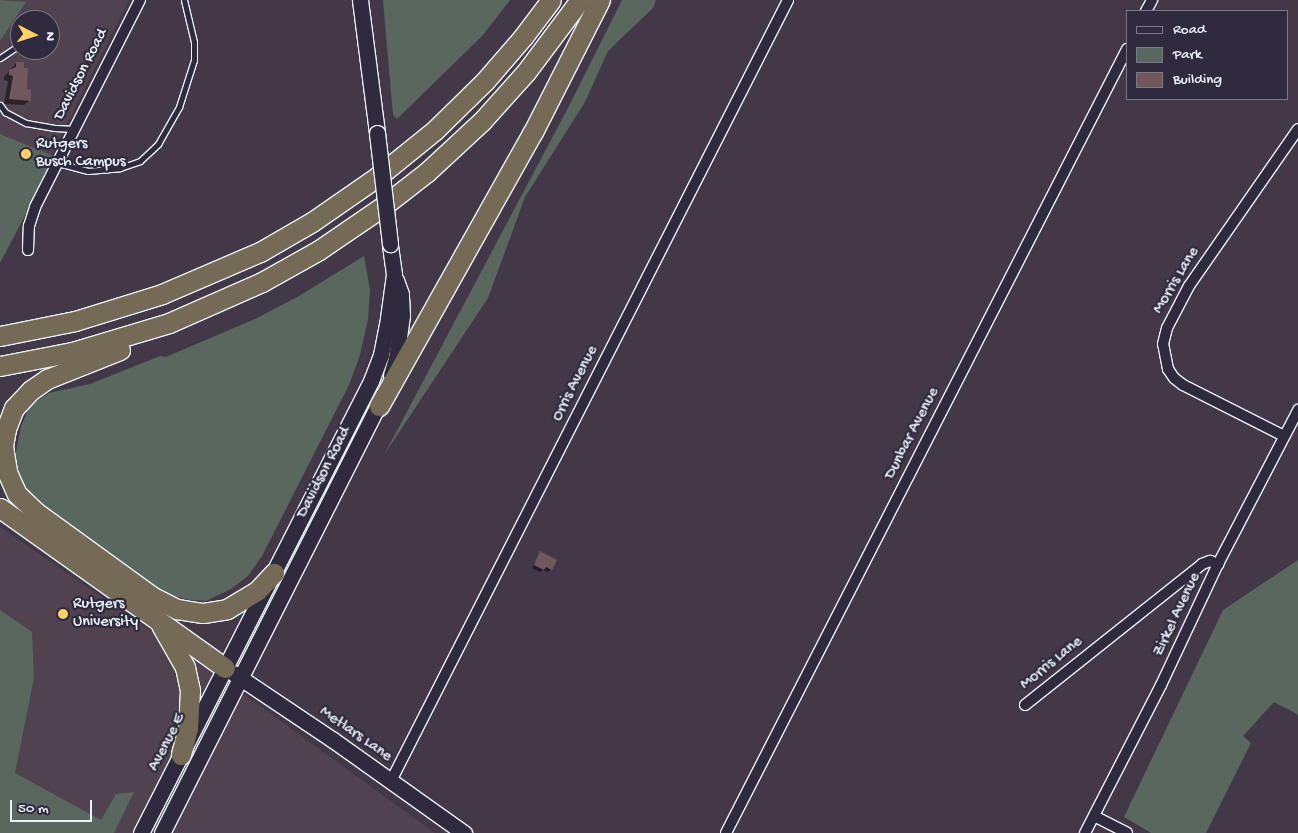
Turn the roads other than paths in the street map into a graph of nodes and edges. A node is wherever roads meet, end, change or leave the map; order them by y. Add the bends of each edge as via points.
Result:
1 (140, 0) edge
2 (184, 0) edge
3 (360, 0) edge
4 (535, 0) edge
5 (551, 0) edge
6 (580, 0) edge
7 (600, 0) edge
8 (788, 0) edge
9 (1126, 51) edge
10 (0, 105) edge
11 (447, 118) junction
12 (75, 129) junction
13 (1298, 129) edge
14 (57, 163) junction
15 (28, 250) dead end
16 (394, 274) junction
17 (141, 332) junction
18 (0, 336) edge
19 (0, 366) edge
20 (379, 406) junction
21 (1298, 410) edge
22 (1284, 436) junction
23 (0, 508) edge
24 (1218, 564) junction
25 (274, 573) junction
26 (158, 620) junction
27 (225, 668) junction
28 (241, 679) junction
29 (1025, 705) dead end
30 (181, 755) junction
31 (391, 781) junction
32 (1094, 816) junction
33 (141, 833) edge
34 (162, 833) edge
35 (464, 833) edge
36 (726, 833) edge
37 (1085, 833) edge
38 (1127, 833) edge

1 - 12 street, Davidson Road
2 - 14 lane via 194,42 194,60 179,107 158,144 140,161 120,168 88,171
3 - 16 main road, Davidson Road, bridge
4 - 11 highway via 514,33
5 - 11 highway via 485,81
6 - 17 highway via 532,66 487,115 441,159 382,207 319,250 262,282
7 - 20 highway via 533,132
8 - 31 street, Orris Avenue
9 - 36 street, Dunbar Avenue
10 - 12 lane via 4,112 26,123
11 - 18 highway via 357,192 260,252 192,283 124,307
12 - 14 street, Davidson Road
13 - 22 street, Morris Lane via 1188,286 1163,344 1168,369 1183,385
14 - 15 street, Davidson Road via 35,207 29,226
16 - 20 main road, Davidson Road via 401,294 400,329 396,359
16 - 25 main road, Davidson Road via 385,336 371,381
17 - 19 highway via 72,352
17 - 25 highway via 128,346 47,379 20,400 8,422 3,446 12,486 36,514 153,597 177,609 203,613 226,609 246,599
20 - 28 main road, Davidson Road
21 - 22 street, Zirkel Avenue
22 - 24 street, Zirkel Avenue
23 - 26 highway
24 - 29 street, Morris Lane via 1202,564
24 - 32 street, Zirkel Avenue
25 - 27 main road, Davidson Road
26 - 27 highway
26 - 30 highway via 185,667 190,690 188,728
27 - 28 main road, Metlars Lane
27 - 30 main road, Avenue E
28 - 31 main road, Metlars Lane
28 - 34 main road
30 - 33 main road, Avenue E
31 - 35 main road, Metlars Lane
32 - 37 street, Zirkel Avenue
32 - 38 street

